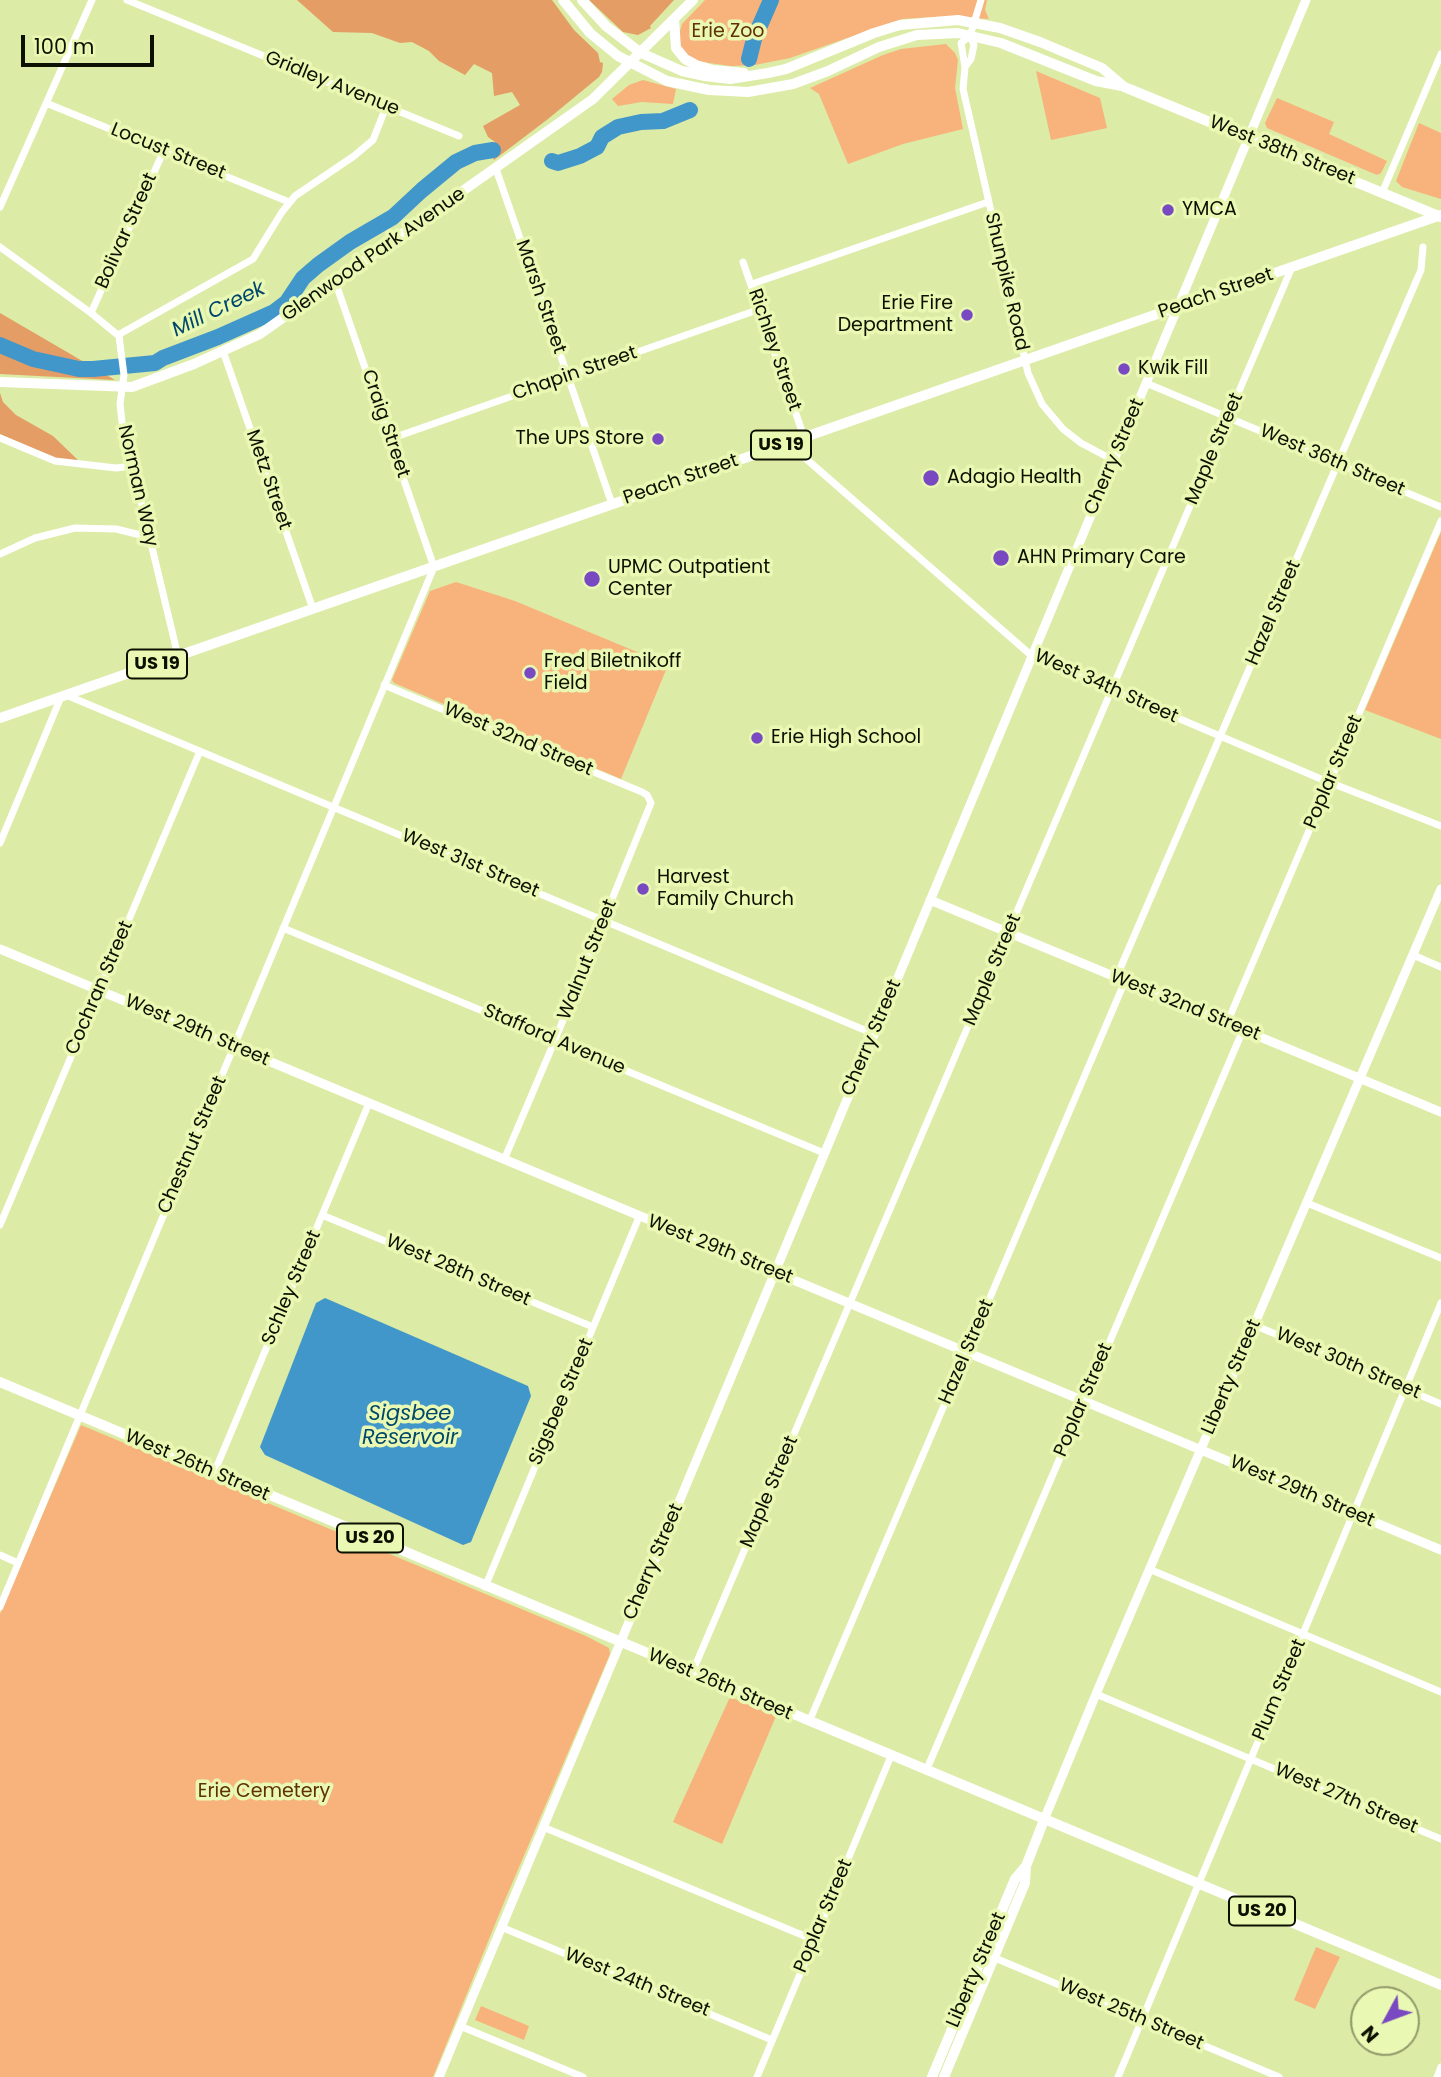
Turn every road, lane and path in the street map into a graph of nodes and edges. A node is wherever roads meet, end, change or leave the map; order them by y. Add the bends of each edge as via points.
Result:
1 (92, 0) edge
2 (127, 0) edge
3 (563, 0) edge
4 (582, 0) edge
5 (692, 0) edge
6 (981, 0) edge
7 (1306, 0) edge
8 (674, 19) junction
9 (975, 22) junction
10 (970, 36) junction
11 (641, 53) junction
12 (1441, 54) edge
13 (631, 64) junction
14 (758, 75) junction
15 (1122, 86) junction
16 (46, 103) junction
17 (386, 107) junction
18 (459, 136) dead end
19 (1248, 138) junction
20 (164, 150) junction
21 (496, 169) junction
22 (1382, 193) junction
23 (289, 202) junction
24 (988, 202) junction
25 (0, 206) edge
26 (1440, 216) edge
27 (0, 247) edge
28 (1423, 247) dead end
29 (743, 262) dead end
30 (1292, 267) junction
31 (335, 282) junction
32 (751, 284) junction
33 (1177, 307) junction
34 (760, 309) junction
35 (91, 313) junction
36 (118, 335) junction
37 (223, 351) junction
38 (1024, 360) junction
39 (568, 377) junction
40 (0, 382) edge
41 (1146, 383) junction
42 (123, 387) junction
43 (1228, 418) junction
44 (804, 437) junction
45 (0, 438) edge
46 (390, 439) junction
47 (788, 443) junction
48 (1114, 460) junction
49 (1338, 464) junction
50 (132, 466) junction
51 (612, 504) junction
52 (1441, 507) edge
53 (1441, 521) edge
54 (149, 537) junction
55 (0, 554) edge
56 (434, 567) junction
57 (313, 609) junction
58 (178, 656) junction
59 (1032, 656) junction
60 (384, 685) junction
61 (1111, 691) junction
62 (63, 696) junction
63 (0, 718) edge
64 (1221, 737) junction
65 (200, 751) junction
66 (1329, 783) junction
67 (649, 798) joint
68 (333, 807) junction
69 (1441, 826) edge
70 (0, 843) edge
71 (1441, 889) edge
72 (930, 900) junction
73 (604, 919) junction
74 (283, 928) junction
75 (1008, 933) junction
76 (0, 949) edge
77 (1413, 955) junction
78 (1441, 967) edge
79 (1121, 979) junction
80 (99, 990) junction
81 (1227, 1023) junction
82 (1243, 1030) junction
83 (874, 1034) junction
84 (555, 1040) junction
85 (233, 1047) junction
86 (1360, 1078) junction
87 (369, 1103) junction
88 (1441, 1112) edge
89 (824, 1153) junction
90 (504, 1160) junction
91 (1307, 1203) junction
92 (322, 1214) junction
93 (639, 1217) junction
94 (0, 1225) edge
95 (1441, 1258) edge
96 (774, 1272) junction
97 (1441, 1303) edge
98 (850, 1304) junction
99 (1254, 1325) junction
100 (593, 1327) junction
101 (967, 1353) junction
102 (0, 1382) edge
103 (1405, 1389) junction
104 (1084, 1401) junction
105 (1441, 1404) edge
106 (79, 1416) junction
107 (1200, 1450) junction
108 (214, 1473) junction
109 (1353, 1513) junction
110 (1441, 1550) edge
111 (0, 1555) edge
112 (18, 1563) junction
113 (1149, 1569) junction
114 (485, 1587) junction
115 (0, 1607) edge
116 (1303, 1634) junction
117 (620, 1643) junction
118 (692, 1673) junction
119 (1441, 1692) edge
120 (1096, 1694) junction
121 (809, 1722) junction
122 (891, 1756) junction
123 (1251, 1759) junction
124 (926, 1771) junction
125 (1044, 1820) junction
126 (543, 1827) junction
127 (1441, 1839) edge
128 (1199, 1884) junction
129 (502, 1927) junction
130 (814, 1940) junction
131 (989, 1955) junction
132 (1441, 1985) edge
133 (1142, 2020) junction
134 (460, 2026) junction
135 (772, 2040) junction
136 (1441, 2067) edge
137 (439, 2077) edge
138 (583, 2077) edge
139 (757, 2077) edge
140 (932, 2077) edge
141 (944, 2077) edge
142 (1118, 2077) edge
143 (1279, 2077) edge
144 (1437, 2077) edge

1 - 16 street
2 - 17 street, Gridley Avenue
3 - 13 main road, West 38th Street via 597,40
4 - 11 main road, West 38th Street
5 - 8 main road, Glenwood Park Avenue
6 - 9 street, Shunpike Road
7 - 19 street, Cherry Street
8 - 11 main road, Glenwood Park Avenue
8 - 14 main road via 676,47 685,59 713,70
9 - 10 street, Shunpike Road
9 - 14 main road, West 38th Street via 900,25 786,69
9 - 15 main road, West 38th Street via 1102,68
10 - 13 main road, West 38th Street via 947,33 899,39 820,75 772,89 728,92 691,88
10 - 15 main road, West 38th Street
10 - 24 street, Shunpike Road via 974,45 963,89
11 - 13 main road, Glenwood Park Avenue
11 - 14 main road, West 38th Street via 682,71 730,79
12 - 22 street
13 - 21 main road, Glenwood Park Avenue via 593,99
15 - 19 main road, West 38th Street
16 - 20 street, Locust Street
16 - 25 street
17 - 18 street, Gridley Avenue
17 - 23 street via 367,146
19 - 22 main road, West 38th Street
19 - 33 street, Cherry Street
20 - 23 street, Locust Street
20 - 35 street, Bolivar Street
21 - 31 main road, Glenwood Park Avenue
21 - 39 street, Marsh Street
22 - 26 main road, West 38th Street
23 - 36 street via 253,259
24 - 32 street
24 - 38 street, Shunpike Road
26 - 30 main road, Peach Street / US 19
27 - 35 street
28 - 49 street, Hazel Street via 1420,270
29 - 32 street, Richley Street
30 - 33 main road, Peach Street / US 19
30 - 43 street, Maple Street
31 - 37 main road, Glenwood Park Avenue via 260,334
31 - 46 street, Craig Street
32 - 34 street, Richley Street
33 - 38 main road, Peach Street / US 19
33 - 41 street, Cherry Street
34 - 39 street, Chapin Street
34 - 44 street, Richley Street
35 - 36 street
36 - 42 street, Norman Way
37 - 42 main road, Glenwood Park Avenue
37 - 57 street, Metz Street
38 - 44 main road, Peach Street / US 19
38 - 48 street, Shunpike Road via 1037,394 1055,421 1081,443
39 - 46 street, Chapin Street
39 - 51 street, Marsh Street
40 - 42 main road, Glenwood Park Avenue
41 - 43 street, West 36th Street
41 - 48 street, Cherry Street
42 - 50 street, Norman Way via 120,413
43 - 49 street, West 36th Street
43 - 61 street, Maple Street
44 - 47 main road, Peach Street / US 19
45 - 50 street via 55,461
46 - 56 street, Craig Street
47 - 51 main road, Peach Street / US 19
47 - 59 street, West 34th Street
48 - 59 street, Cherry Street
49 - 52 street, West 36th Street
49 - 64 street, Hazel Street
50 - 54 street, Norman Way
51 - 56 main road, Peach Street / US 19
53 - 66 street, Poplar Street
54 - 55 street via 116,529 75,528 35,538
54 - 58 street, Norman Way
56 - 57 main road, Peach Street / US 19
56 - 60 street, Chestnut Street
57 - 58 main road, Peach Street / US 19
58 - 62 main road, Peach Street / US 19
59 - 61 street, West 34th Street
59 - 72 street, Cherry Street
60 - 67 street, West 32nd Street
60 - 68 street, Chestnut Street
61 - 64 street, West 34th Street
61 - 75 street, Maple Street
62 - 63 main road, Peach Street / US 19
62 - 65 street, West 31st Street
62 - 70 street
64 - 66 street, West 34th Street
64 - 79 street, Hazel Street
65 - 68 street, West 31st Street
65 - 80 street, Cochran Street
66 - 69 street, West 34th Street
66 - 81 street, Poplar Street
67 - 73 street, Walnut Street via 651,808
68 - 73 street, West 31st Street
68 - 74 street, Chestnut Street
71 - 77 street, Liberty Street
72 - 75 street, West 32nd Street
72 - 83 street, Cherry Street
73 - 83 street, West 31st Street
73 - 84 street, Walnut Street
74 - 84 street, Stafford Avenue
74 - 85 street, Chestnut Street
75 - 79 street, West 32nd Street
75 - 98 street, Maple Street
76 - 80 street, West 29th Street
77 - 78 street
77 - 86 street, Liberty Street
79 - 81 street, West 32nd Street
79 - 101 street, Hazel Street
80 - 85 street, West 29th Street
80 - 94 street, Cochran Street
81 - 82 street, West 32nd Street
82 - 86 street, West 32nd Street
82 - 104 street, Poplar Street
83 - 89 street, Cherry Street
84 - 89 street, Stafford Avenue
84 - 90 street, Walnut Street
85 - 87 street, West 29th Street
85 - 106 street, Chestnut Street
86 - 88 street, West 32nd Street
86 - 91 street, Liberty Street
87 - 90 street, West 29th Street
87 - 92 street, Schley Street
89 - 96 street, Cherry Street
90 - 93 street, West 29th Street
91 - 95 street
91 - 99 street, Liberty Street
92 - 100 street, West 28th Street
92 - 108 street, Schley Street
93 - 96 street, West 29th Street
93 - 100 street, Sigsbee Street
96 - 98 street, West 29th Street
96 - 117 street, Cherry Street
97 - 103 street, Plum Street
98 - 101 street, West 29th Street
98 - 118 street, Maple Street
99 - 103 street, West 30th Street
99 - 107 street, Liberty Street
100 - 114 street, Sigsbee Street
101 - 104 street, West 29th Street
101 - 121 street, Hazel Street
102 - 106 main road, West 26th Street / US 20
103 - 105 street, West 30th Street
103 - 109 street, Plum Street
104 - 107 street, West 29th Street
104 - 124 street, Poplar Street
106 - 108 main road, West 26th Street / US 20
106 - 112 street, Chestnut Street
107 - 109 street, West 29th Street
107 - 113 street, Liberty Street
108 - 114 main road, West 26th Street / US 20
109 - 110 street, West 29th Street
109 - 116 street, Plum Street
111 - 112 street
112 - 115 street, Chestnut Street
113 - 116 street
113 - 120 street, Liberty Street
114 - 117 main road, West 26th Street / US 20
116 - 119 street
116 - 123 street, Plum Street
117 - 118 main road, West 26th Street / US 20
117 - 126 street, Cherry Street
118 - 121 main road, West 26th Street / US 20
120 - 123 street, West 27th Street
120 - 125 street, Liberty Street
121 - 122 main road, West 26th Street / US 20
122 - 124 main road, West 26th Street / US 20
122 - 130 street, Poplar Street
123 - 127 street, West 27th Street
123 - 128 street, Plum Street
124 - 125 main road, West 26th Street / US 20
125 - 128 main road, West 26th Street / US 20
125 - 131 main road, Liberty Street via 1026,1866 1025,1883
126 - 129 street, Cherry Street
126 - 130 street
128 - 132 main road, West 26th Street / US 20
128 - 133 street, Plum Street
129 - 134 street, Cherry Street
129 - 135 street, West 24th Street
130 - 135 street, Poplar Street
131 - 133 street, West 25th Street
131 - 140 main road, Liberty Street
131 - 141 main road, Liberty Street
133 - 142 street, Plum Street
133 - 143 street, West 25th Street
134 - 137 street, Cherry Street
134 - 138 street
135 - 139 street, Poplar Street
136 - 144 street

